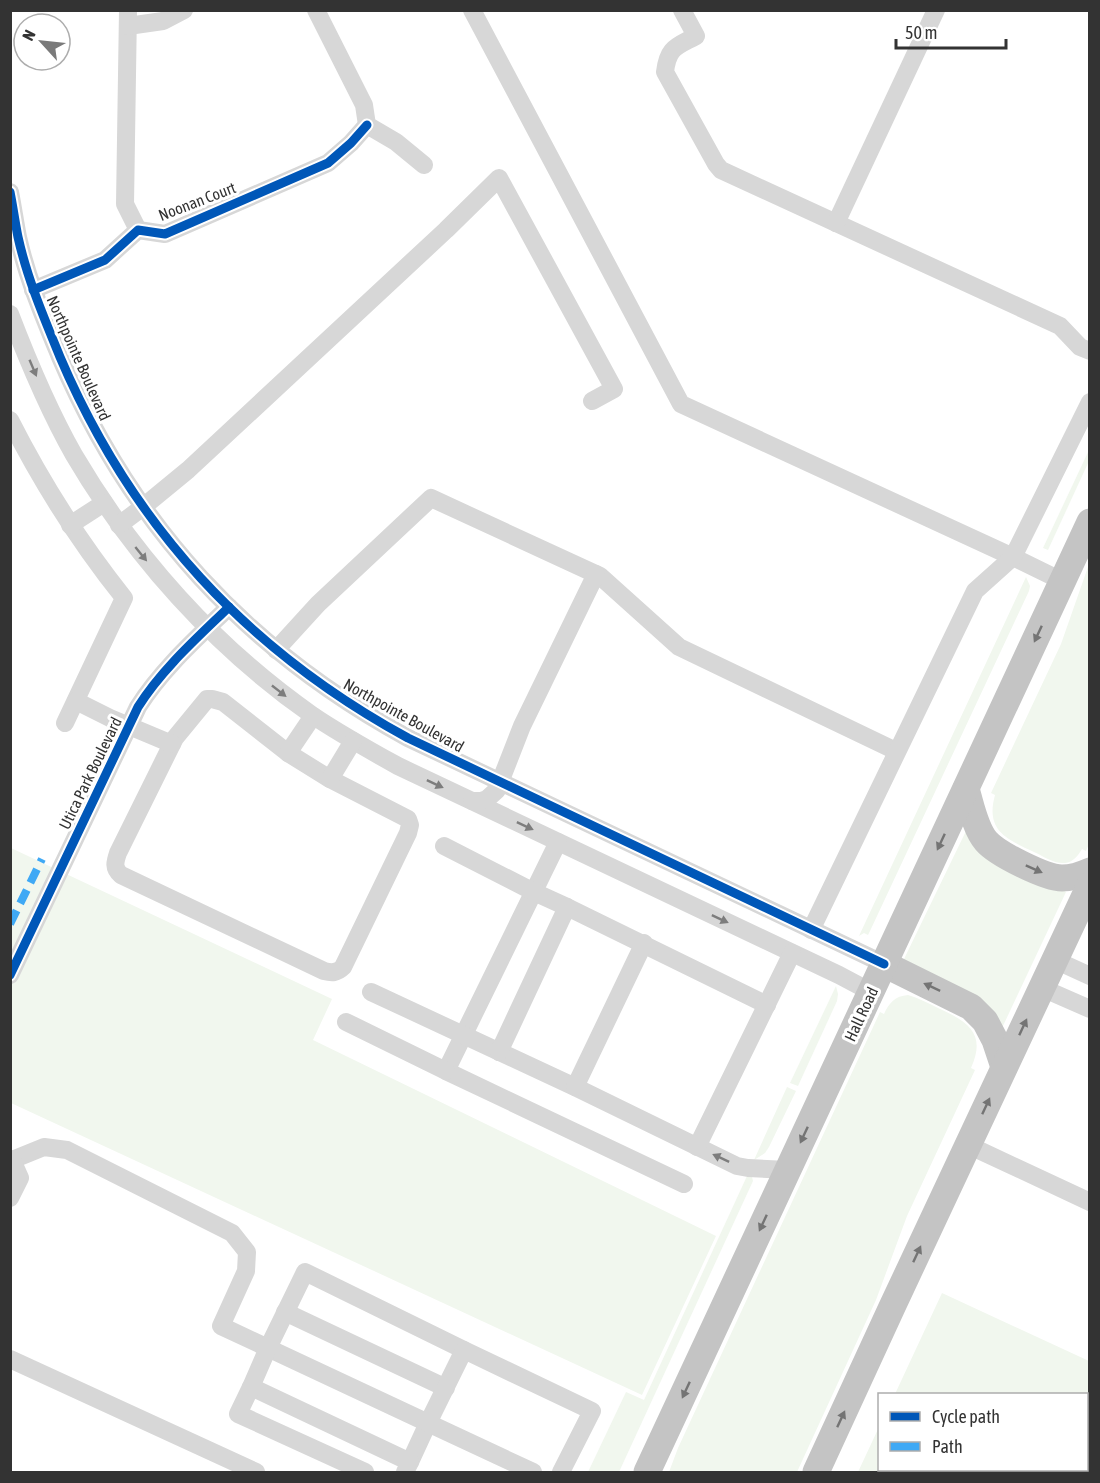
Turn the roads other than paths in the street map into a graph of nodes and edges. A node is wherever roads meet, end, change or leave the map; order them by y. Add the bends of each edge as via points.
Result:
1 (184, 10) edge
2 (316, 10) edge
3 (472, 10) edge
4 (682, 10) edge
5 (936, 10) edge
6 (128, 18) edge
7 (367, 125) junction
8 (424, 165) dead end
9 (10, 192) edge
10 (836, 223) junction
11 (138, 230) junction
12 (33, 290) junction
13 (44, 318) junction
14 (12, 325) edge
15 (1089, 351) edge
16 (592, 401) dead end
17 (1089, 402) edge
18 (10, 420) edge
19 (104, 503) junction
20 (143, 507) junction
21 (1089, 522) edge
22 (70, 525) junction
23 (119, 525) junction
24 (1013, 557) junction
25 (596, 574) junction
26 (1062, 581) junction
27 (229, 607) junction
28 (208, 628) junction
29 (276, 650) junction
30 (76, 701) junction
31 (313, 716) junction
32 (65, 723) dead end
33 (129, 725) junction
34 (353, 741) junction
35 (172, 744) junction
36 (896, 751) junction
37 (288, 753) junction
38 (330, 779) junction
39 (501, 782) junction
40 (966, 789) junction
41 (472, 801) junction
42 (558, 842) junction
43 (444, 846) dead end
44 (1089, 871) edge
45 (706, 880) junction
46 (1089, 885) edge
47 (534, 891) junction
48 (693, 906) junction
49 (567, 907) junction
50 (810, 930) junction
51 (644, 943) junction
52 (792, 953) junction
53 (1055, 960) junction
54 (884, 964) junction
55 (10, 975) edge
56 (1089, 976) edge
57 (1042, 988) junction
58 (371, 992) dead end
59 (871, 992) junction
60 (767, 1005) junction
61 (1089, 1010) edge
62 (346, 1022) dead end
63 (462, 1035) junction
64 (499, 1052) junction
65 (1004, 1067) junction
66 (446, 1071) junction
67 (575, 1087) junction
68 (968, 1145) junction
69 (697, 1147) junction
70 (11, 1160) edge
71 (787, 1170) junction
72 (684, 1184) dead end
73 (10, 1198) edge
74 (1089, 1202) edge
75 (285, 1312) junction
76 (267, 1348) junction
77 (464, 1350) junction
78 (10, 1359) edge
79 (251, 1387) junction
80 (446, 1388) junction
81 (429, 1423) junction
82 (408, 1467) edge
83 (256, 1473) edge
84 (365, 1473) edge
85 (533, 1473) edge
86 (561, 1473) edge
87 (647, 1473) edge
88 (816, 1473) edge

1 - 6 street via 164,21
2 - 7 street via 364,105
3 - 24 street via 681,404
4 - 10 street via 696,36 673,48 665,72 716,164 721,170
5 - 10 street
6 - 11 street via 125,204
7 - 8 street
7 - 11 street, Noonan Court via 328,163 165,234
9 - 12 street, Northpointe Boulevard
10 - 15 street via 1060,326
11 - 12 street via 105,260
12 - 13 street, Northpointe Boulevard
13 - 14 street
13 - 20 street, Northpointe Boulevard via 92,426
14 -> 19 street via 58,424
16 - 20 street via 614,389 499,178 188,470
17 - 24 street
18 - 22 street
19 - 22 street
19 - 23 street
20 - 23 street
20 - 27 street, Northpointe Boulevard
21 - 26 highway, Hall Road
22 - 30 street via 124,598
23 -> 28 street
24 - 26 street
24 - 36 street via 975,591
25 - 29 street via 431,498 318,604
25 - 36 street via 680,647
25 - 39 street via 522,726
26 -> 40 highway, Hall Road
27 - 28 street, Utica Park Boulevard
27 - 29 street, Northpointe Boulevard
28 -> 31 street
28 - 33 street, Utica Park Boulevard via 155,682
29 - 39 street, Northpointe Boulevard via 379,722
30 - 32 street
30 - 33 street
31 - 34 street
31 - 37 street
33 - 35 street
33 - 55 street, Utica Park Boulevard
34 - 38 street
34 -> 41 street
35 - 37 street via 207,699 212,699 223,702
35 - 38 street via 118,853 116,871 330,973 343,967 410,825 403,815
36 - 50 street
37 - 38 street
39 - 41 street via 487,799
39 - 45 street, Northpointe Boulevard
40 -> 44 highway via 979,830 1001,854 1061,878
40 -> 54 highway, Hall Road
41 -> 42 street
42 - 47 street
42 - 48 street
43 - 47 street
45 - 48 street
45 - 50 street, Northpointe Boulevard
46 - 53 highway
47 - 49 street
47 - 63 street
48 -> 52 street
49 - 51 street
49 - 64 street
50 - 54 street, Northpointe Boulevard
51 - 60 street
51 - 67 street
52 - 59 street
52 - 60 street
53 - 56 street
53 - 57 highway
54 - 59 highway, Hall Road
65 -> 54 highway via 986,1021 971,1006
57 - 61 street
65 -> 57 highway
58 - 63 street
59 -> 71 highway, Hall Road
60 - 69 street
62 - 66 street
63 - 64 street
63 - 66 street
64 - 67 street
68 -> 65 highway
66 - 72 street
67 - 69 street
68 - 74 street
88 -> 68 highway
71 -> 69 street via 737,1166
70 - 73 street via 20,1178
70 - 76 street via 44,1147 67,1150 232,1233 247,1252 246,1271 221,1326
71 -> 87 highway, Hall Road
75 - 76 street
75 - 77 street via 305,1272
75 - 80 street
76 - 79 street
76 - 81 street
77 - 80 street
77 - 86 street via 592,1411
78 - 83 street
79 - 82 street
79 - 84 street via 238,1414
80 - 81 street
81 - 82 street
81 - 85 street

